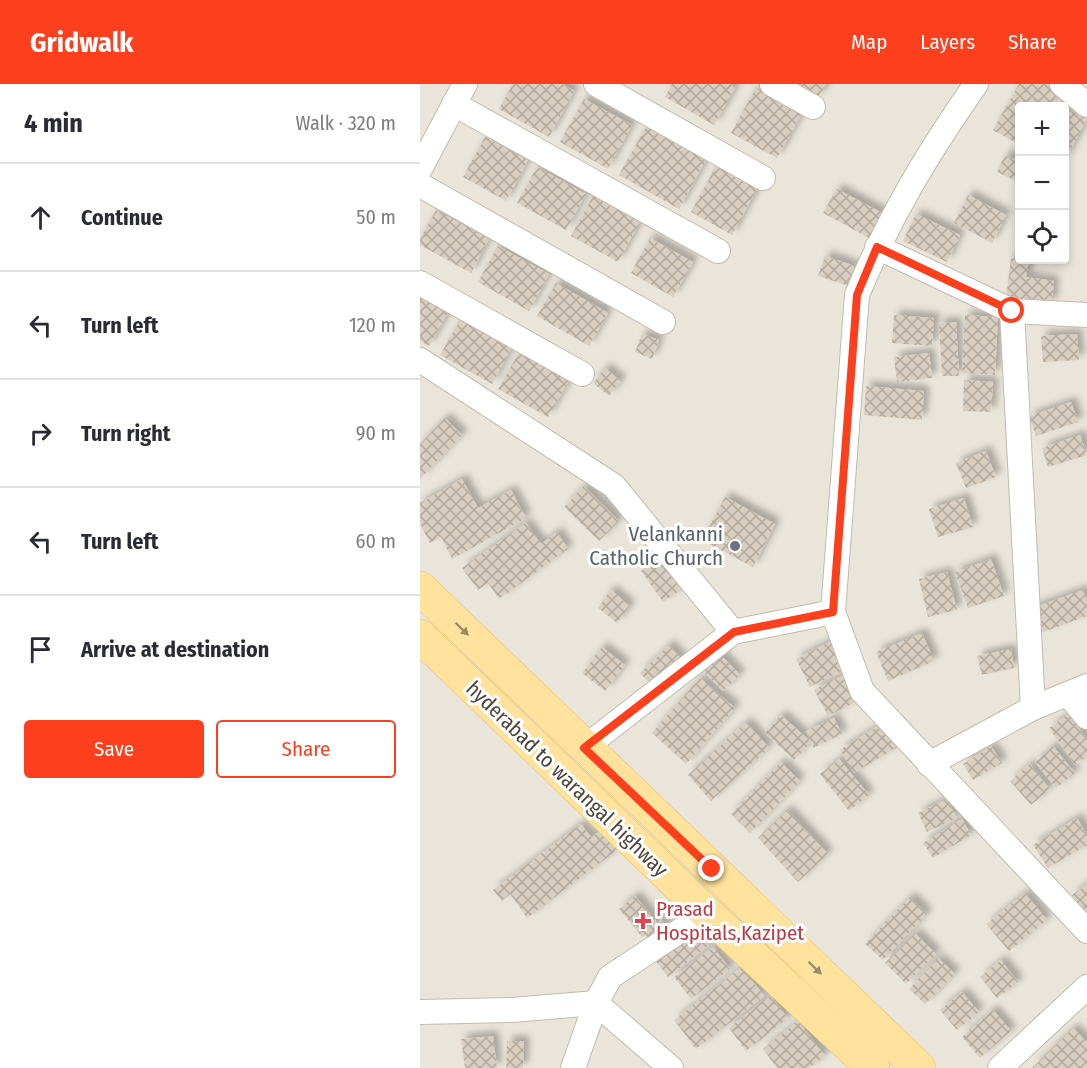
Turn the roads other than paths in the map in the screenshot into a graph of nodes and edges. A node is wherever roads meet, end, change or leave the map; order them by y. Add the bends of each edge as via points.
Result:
1 (596, 84) edge
2 (772, 84) edge
3 (976, 84) edge
4 (1062, 84) edge
5 (459, 94) edge
6 (1087, 105) edge
7 (813, 107) dead end
8 (420, 169) edge
9 (763, 178) dead end
10 (420, 185) edge
11 (877, 247) junction
12 (718, 251) dead end
13 (420, 283) edge
14 (1012, 311) junction
15 (1087, 315) edge
16 (663, 322) dead end
17 (420, 360) edge
18 (582, 374) dead end
19 (420, 588) edge
20 (833, 612) junction
21 (734, 632) junction
22 (420, 636) edge
23 (1078, 690) edge
24 (1033, 708) junction
25 (1087, 717) edge
26 (584, 748) junction
27 (929, 764) junction
28 (707, 914) junction
29 (1087, 931) edge
30 (1087, 987) edge
31 (596, 1003) junction
32 (420, 1012) edge
33 (573, 1068) edge
34 (671, 1068) edge
35 (873, 1068) edge
36 (919, 1068) edge
37 (1000, 1068) edge

1 - 9 street
2 - 7 street
3 - 11 street via 924,159
4 - 6 street
5 - 8 street
5 - 12 street
10 - 16 street
11 - 14 street
11 - 20 street via 857,295
13 - 18 street
14 - 15 street
14 - 24 street
17 - 21 street via 614,486
19 -> 26 main road
20 - 21 street
20 - 27 street via 862,691
21 - 26 street
22 - 28 main road, hyderabad to warangal highway
23 - 24 street
23 - 25 street
24 - 27 street
26 -> 36 main road
27 - 29 street
28 - 31 street via 610,977
28 - 35 main road, hyderabad to warangal highway
30 - 37 street
31 - 32 street
31 - 33 street
31 - 34 street

